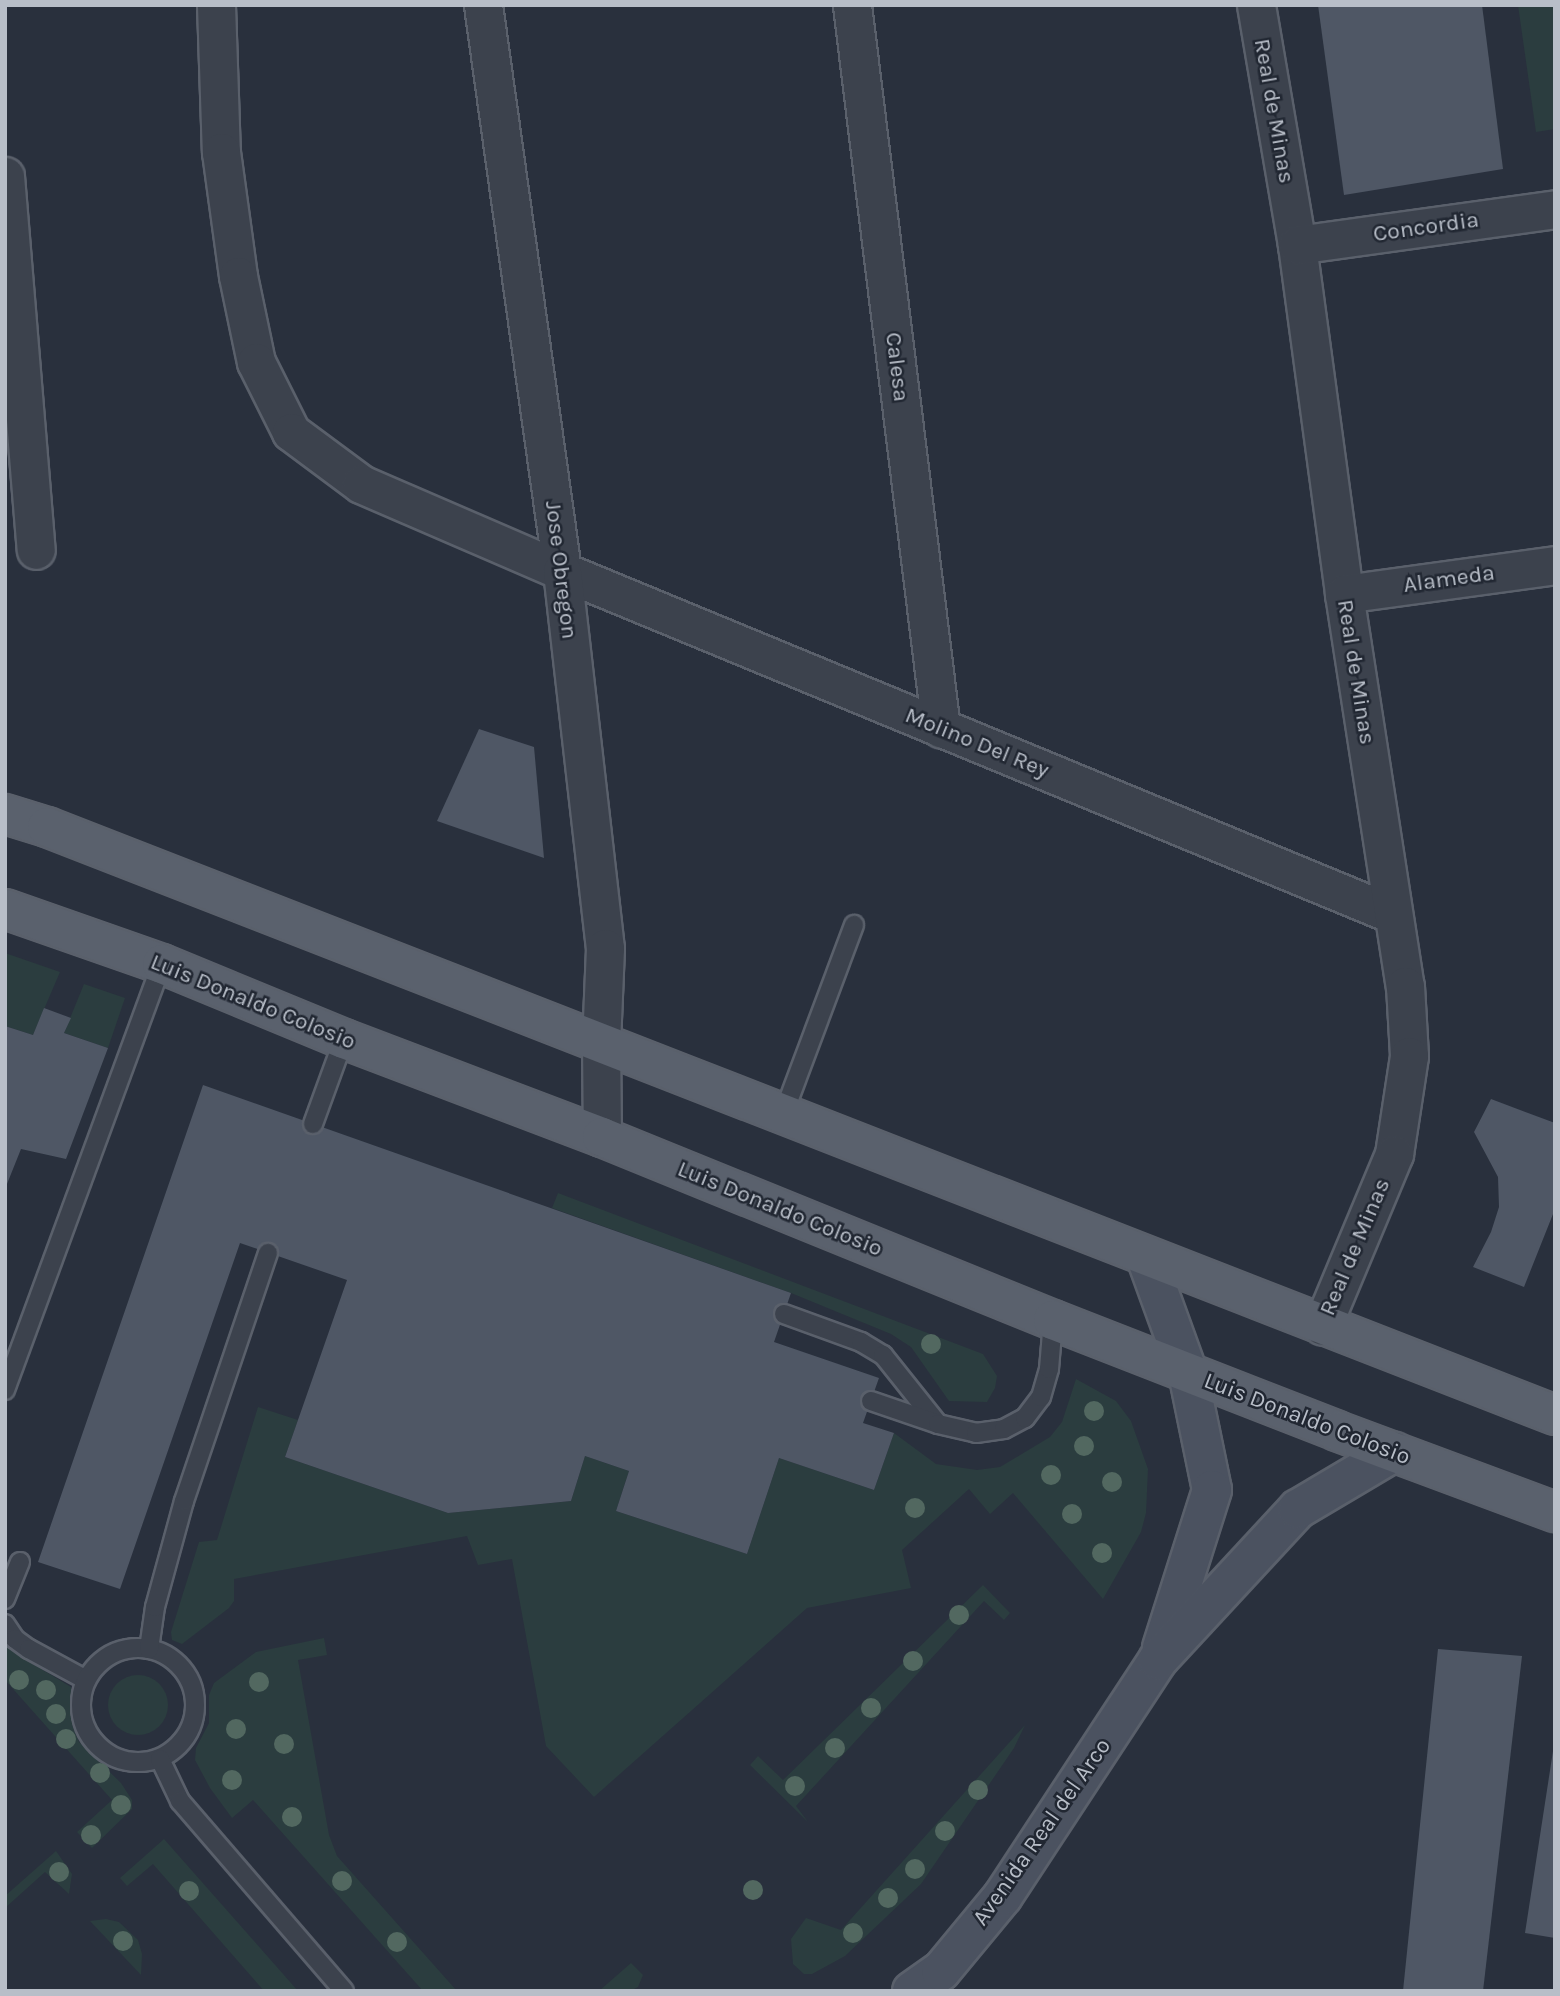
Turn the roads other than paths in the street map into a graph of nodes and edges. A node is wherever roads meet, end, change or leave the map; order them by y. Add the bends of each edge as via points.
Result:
1 (216, 5) edge
2 (483, 5) edge
3 (852, 5) edge
4 (1256, 5) edge
5 (5, 176) edge
6 (1555, 209) edge
7 (1297, 245) junction
8 (36, 550) dead end
9 (1555, 565) edge
10 (562, 571) junction
11 (1344, 594) junction
12 (941, 729) junction
13 (5, 814) edge
14 (5, 909) edge
15 (1392, 914) junction
16 (854, 925) dead end
17 (162, 964) junction
18 (344, 1039) junction
19 (601, 1043) junction
20 (783, 1115) junction
21 (313, 1124) dead end
22 (602, 1137) junction
23 (268, 1253) dead end
24 (1146, 1257) junction
25 (784, 1314) dead end
26 (1053, 1320) junction
27 (1322, 1326) junction
28 (1188, 1373) junction
29 (5, 1390) edge
30 (871, 1401) dead end
31 (1555, 1415) edge
32 (938, 1424) junction
33 (1394, 1452) junction
34 (1555, 1512) edge
35 (20, 1562) dead end
36 (5, 1599) edge
37 (5, 1624) edge
38 (149, 1649) junction
39 (1158, 1660) junction
40 (86, 1680) junction
41 (160, 1759) junction
42 (344, 1991) edge
43 (912, 1991) edge

1 - 10 street, Molino Del Rey via 221,152 238,276 256,362 291,432 361,484
2 - 10 street, Jose Obregon
3 - 12 street, Calesa
4 - 7 street, Real de Minas
5 - 8 street
6 - 7 street, Concordia
7 - 11 street, Real de Minas
9 - 11 street, Alameda
10 - 12 street, Molino Del Rey
10 - 19 street, Jose Obregon via 605,948
11 - 15 street, Real de Minas
12 - 15 street, Molino Del Rey
13 - 19 main road
14 - 17 main road, Luis Donaldo Colosio
15 - 27 street, Real de Minas via 1405,986 1409,1056 1394,1154
16 - 20 lane
17 - 18 main road, Luis Donaldo Colosio
17 - 29 lane
18 - 21 lane
18 - 22 main road, Luis Donaldo Colosio
19 - 20 main road
19 - 22 street, Jose Obregon
20 - 24 main road
22 - 26 main road, Luis Donaldo Colosio
23 - 38 lane via 184,1502 155,1607
24 - 27 main road
24 - 28 street, Avenida Real del Arco
25 - 32 lane via 861,1342 883,1355
26 - 28 main road, Luis Donaldo Colosio
26 - 32 lane via 1041,1397 1025,1418 1004,1429 976,1433
27 - 31 main road
28 - 33 main road, Luis Donaldo Colosio
28 - 39 street, Avenida Real del Arco via 1212,1490
30 - 32 lane
33 - 34 main road, Luis Donaldo Colosio
33 - 39 street, Avenida Real del Arco via 1298,1509
35 - 36 lane
37 - 40 lane via 29,1649
38 - 40 lane via 118,1651 98,1663
38 - 41 lane via 176,1661 196,1695 188,1734
39 - 43 street, Avenida Real del Arco via 1003,1896 941,1971
40 - 41 lane via 80,1708 85,1728 96,1744 113,1756 135,1762
41 - 42 lane via 180,1801

